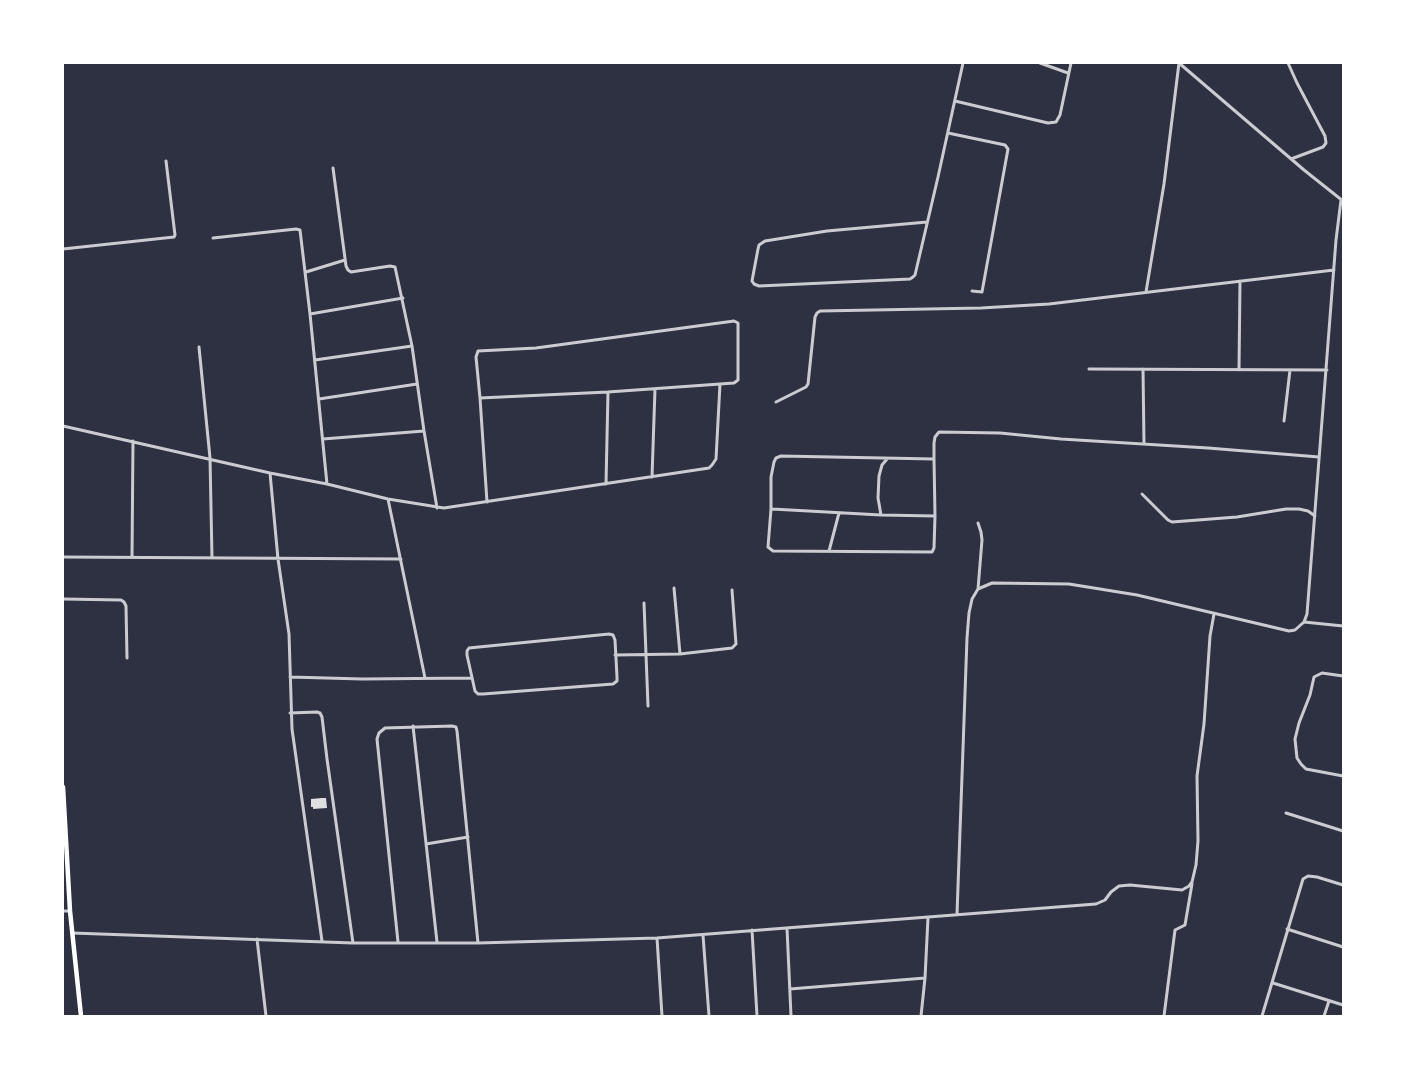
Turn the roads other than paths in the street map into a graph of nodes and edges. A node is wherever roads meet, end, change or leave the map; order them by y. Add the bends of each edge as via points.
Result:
1 (963, 63) edge
2 (1040, 63) edge
3 (1071, 63) edge
4 (1179, 63) edge
5 (1288, 63) edge
6 (1068, 73) junction
7 (955, 101) junction
8 (948, 133) junction
9 (1291, 159) junction
10 (166, 161) dead end
11 (333, 168) dead end
12 (1342, 201) edge
13 (927, 222) junction
14 (213, 238) dead end
15 (63, 249) edge
16 (345, 260) junction
17 (1334, 270) junction
18 (306, 272) junction
19 (1240, 281) junction
20 (972, 291) dead end
21 (1146, 292) junction
22 (403, 298) junction
23 (310, 314) junction
24 (412, 346) junction
25 (199, 347) dead end
26 (315, 360) junction
27 (1089, 369) dead end
28 (1143, 369) junction
29 (1239, 370) junction
30 (1290, 370) junction
31 (1327, 370) junction
32 (417, 384) junction
33 (720, 384) junction
34 (656, 389) junction
35 (608, 392) junction
36 (480, 398) junction
37 (319, 399) junction
38 (777, 402) dead end
39 (1284, 422) dead end
40 (63, 426) edge
41 (424, 430) junction
42 (323, 439) junction
43 (134, 441) junction
44 (1144, 444) junction
45 (1319, 457) junction
46 (210, 458) junction
47 (887, 459) junction
48 (934, 459) junction
49 (270, 473) junction
50 (651, 477) junction
51 (327, 483) junction
52 (606, 484) junction
53 (1143, 494) dead end
54 (388, 499) junction
55 (487, 502) junction
56 (437, 508) junction
57 (771, 509) junction
58 (839, 513) junction
59 (881, 515) junction
60 (935, 516) junction
61 (1315, 516) junction
62 (978, 523) dead end
63 (829, 550) junction
64 (63, 557) edge
65 (132, 557) junction
66 (212, 558) junction
67 (278, 559) junction
68 (401, 559) junction
69 (674, 588) dead end
70 (978, 589) junction
71 (732, 590) dead end
72 (63, 599) edge
73 (644, 603) dead end
74 (1214, 614) junction
75 (1304, 622) junction
76 (1343, 626) edge
77 (646, 654) junction
78 (681, 654) junction
79 (615, 656) junction
80 (127, 658) dead end
81 (1343, 676) edge
82 (290, 677) junction
83 (426, 678) junction
84 (472, 678) junction
85 (648, 706) dead end
86 (290, 713) junction
87 (413, 726) junction
88 (1343, 776) edge
89 (63, 787) edge
90 (1286, 813) dead end
91 (1343, 831) edge
92 (468, 837) junction
93 (426, 844) junction
94 (1192, 882) junction
95 (1343, 885) edge
96 (63, 911) edge
97 (70, 911) junction
98 (957, 914) junction
99 (928, 918) junction
100 (787, 928) junction
101 (1287, 929) junction
102 (753, 930) junction
103 (72, 933) junction
104 (703, 934) junction
105 (657, 938) junction
106 (257, 939) junction
107 (322, 941) junction
108 (398, 942) junction
109 (437, 942) junction
110 (353, 943) junction
111 (478, 943) junction
112 (1343, 947) edge
113 (925, 978) junction
114 (1273, 982) junction
115 (790, 989) junction
116 (1329, 1001) junction
117 (1343, 1005) edge
118 (81, 1016) edge
119 (266, 1016) edge
120 (662, 1016) edge
121 (709, 1016) edge
122 (757, 1016) edge
123 (791, 1016) edge
124 (921, 1016) edge
125 (1164, 1016) edge
126 (1262, 1016) edge
127 (1324, 1016) edge

1 - 7 street
2 - 6 street
3 - 6 street
4 - 9 street
4 - 21 street
5 - 9 street via 1326,143
6 - 7 street via 1059,120 1054,123
7 - 8 street
8 - 13 street
8 - 20 street via 1005,145 1008,149 982,292
9 - 12 street
10 - 15 street via 174,237
11 - 16 street
12 - 17 street
13 - 13 street via 915,275 910,279 759,286 752,281 759,245 765,241
14 - 18 street via 300,230
16 - 18 street
16 - 22 street via 351,272 395,267
17 - 19 street
17 - 31 street
18 - 23 street
19 - 21 street
19 - 29 street
21 - 38 street via 981,308 820,311 815,317 808,384
22 - 23 street
22 - 24 street
23 - 26 street
24 - 26 street
24 - 32 street
25 - 46 street
26 - 37 street
27 - 28 street
28 - 29 street
28 - 44 street
29 - 30 street
30 - 31 street
30 - 39 street
31 - 45 street
32 - 37 street
32 - 41 street
33 - 34 street
33 - 36 street via 734,384 738,380 738,323 734,321 536,348 478,351
33 - 50 street via 716,459 712,465
34 - 35 street
34 - 50 street
35 - 36 street
35 - 52 street
36 - 55 street
37 - 42 street
40 - 43 street
41 - 42 street
41 - 56 street
42 - 51 street
43 - 46 street
43 - 65 street
44 - 45 street
44 - 48 street via 939,432 935,437
45 - 61 street
46 - 49 street
46 - 66 street
47 - 48 street
47 - 57 street via 776,458 771,477
47 - 59 street via 879,476
48 - 60 street
49 - 51 street
49 - 67 street
50 - 52 street
51 - 54 street
52 - 55 street
53 - 61 street via 1172,522 1286,509 1308,511
54 - 56 street
54 - 68 street
55 - 56 street
57 - 58 street
57 - 63 street via 770,549
58 - 59 street
58 - 63 street
59 - 60 street
60 - 63 street via 932,552
61 - 75 street
62 - 70 street via 982,540
64 - 65 street
65 - 66 street
66 - 67 street
67 - 68 street
67 - 82 street via 289,634
68 - 83 street
69 - 78 street
70 - 74 street via 992,583 1069,584 1137,595
70 - 98 street via 969,613
71 - 78 street via 736,644 732,648
72 - 80 street via 124,602
73 - 77 street
74 - 75 street via 1289,631
74 - 94 street via 1197,776 1198,841
75 - 76 street
77 - 78 street
77 - 79 street
77 - 85 street
79 - 84 street via 617,681 613,684 478,694
79 - 84 street via 615,638 609,634 470,648 467,655
81 - 88 street via 1322,673 1314,677 1295,739 1297,758 1306,769
82 - 83 street
82 - 86 street
83 - 84 street
86 - 107 street
86 - 110 street via 317,712 322,717
87 - 92 street via 456,727
87 - 93 street
87 - 108 street via 385,729 377,739
89 - 97 main road
90 - 91 street
92 - 93 street
92 - 111 street
93 - 109 street
94 - 98 street via 1182,890 1119,886 1096,904
94 - 125 street via 1185,925 1175,930
95 - 101 street via 1317,877 1303,879
96 - 97 street
97 - 103 main road
98 - 99 street
99 - 100 street
99 - 113 street
100 - 102 street
100 - 115 street
101 - 112 street
101 - 114 street
102 - 104 street
102 - 122 street
103 - 106 street
103 - 118 main road
104 - 105 street
104 - 121 street
105 - 111 street
105 - 120 street
106 - 107 street
106 - 119 street
107 - 110 street
108 - 109 street
108 - 110 street
109 - 111 street
113 - 115 street
113 - 124 street
114 - 116 street
114 - 126 street
115 - 123 street
116 - 117 street
116 - 127 street

